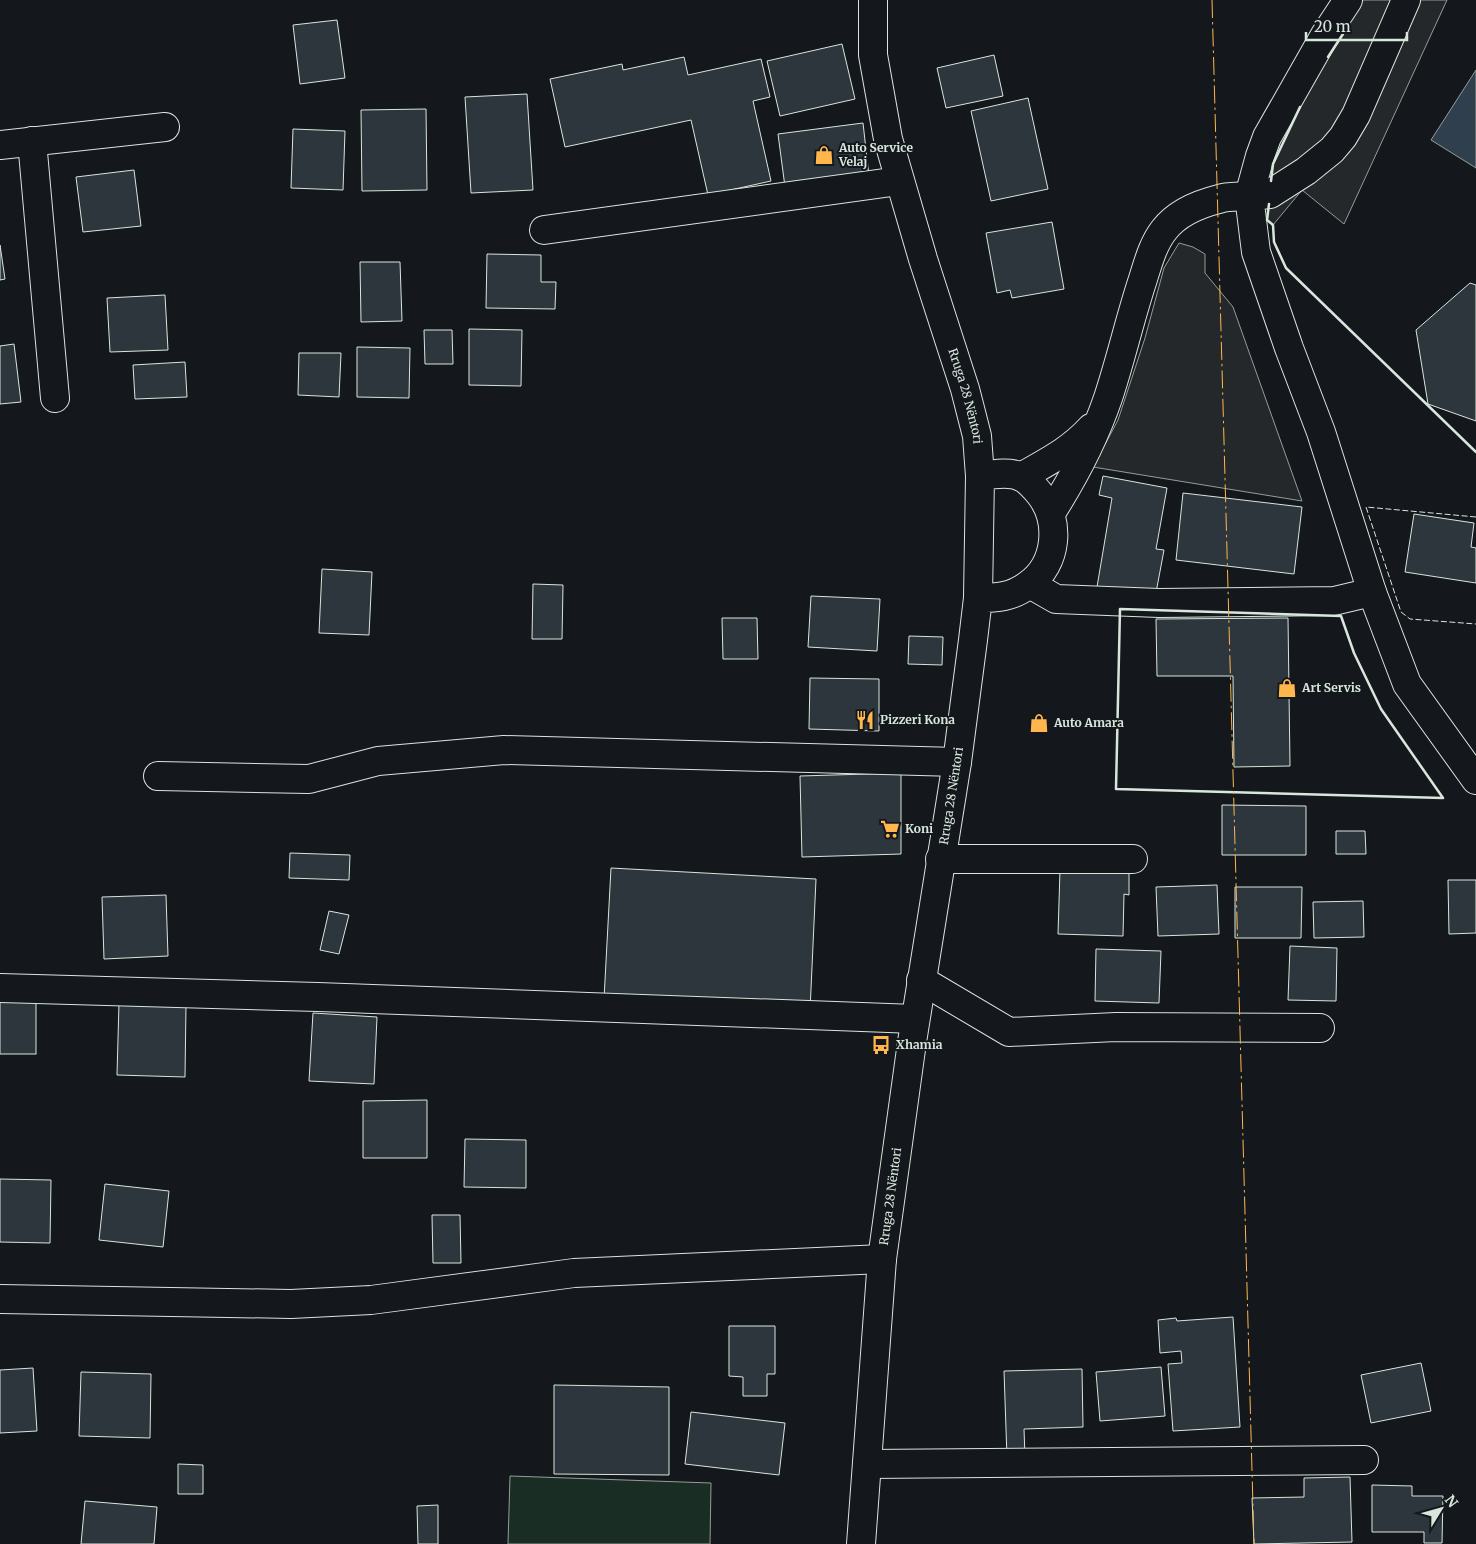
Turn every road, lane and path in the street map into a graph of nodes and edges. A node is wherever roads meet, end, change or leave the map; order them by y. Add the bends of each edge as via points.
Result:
1 (873, 0) edge
2 (1348, 0) edge
3 (1406, 0) edge
4 (165, 127) dead end
5 (32, 141) junction
6 (0, 145) edge
7 (899, 181) junction
8 (1249, 196) junction
9 (544, 230) dead end
10 (55, 398) dead end
11 (1100, 418) junction
12 (980, 476) junction
13 (1021, 477) junction
14 (1051, 513) junction
15 (1030, 584) junction
16 (1372, 592) junction
17 (978, 598) junction
18 (957, 762) junction
19 (158, 776) dead end
20 (1476, 780) edge
21 (940, 859) junction
22 (1133, 859) dead end
23 (921, 980) junction
24 (0, 988) edge
25 (915, 1018) junction
26 (1320, 1028) dead end
27 (882, 1259) junction
28 (0, 1299) edge
29 (1364, 1460) dead end
30 (867, 1464) junction
31 (861, 1544) edge

1 - 7 main road, Rruga 28 Nëntori via 873,55
2 - 8 main road via 1267,137
3 - 8 main road via 1356,115 1343,137 1306,172 1270,194
4 - 5 main road
5 - 6 main road
5 - 10 main road
7 - 9 main road
7 - 12 main road, Rruga 28 Nëntori via 965,388 977,436
8 - 11 main road via 1220,198 1186,211 1164,230 1147,266
8 - 16 main road via 1256,252 1321,432
11 - 13 main road via 1063,454
11 - 14 main road via 1079,467
12 - 13 main road via 1002,474
12 - 17 main road, Rruga 28 Nëntori
13 - 14 main road via 1043,498
14 - 15 main road via 1052,550 1044,568
15 - 16 main road via 1056,599 1142,603 1334,601
15 - 17 main road via 1000,598
16 - 20 main road via 1407,684
17 - 18 main road, Rruga 28 Nëntori
18 - 19 main road via 504,750 378,760 309,779
18 - 21 main road, Rruga 28 Nëntori
21 - 22 main road
21 - 23 main road, Rruga 28 Nëntori
23 - 25 main road, Rruga 28 Nëntori
23 - 26 main road via 1009,1032 1116,1027
24 - 25 main road
25 - 27 main road, Rruga 28 Nëntori
27 - 28 main road via 574,1273 371,1300 300,1304
27 - 30 main road, Rruga 28 Nëntori
29 - 30 main road
30 - 31 main road, Rruga 28 Nëntori

